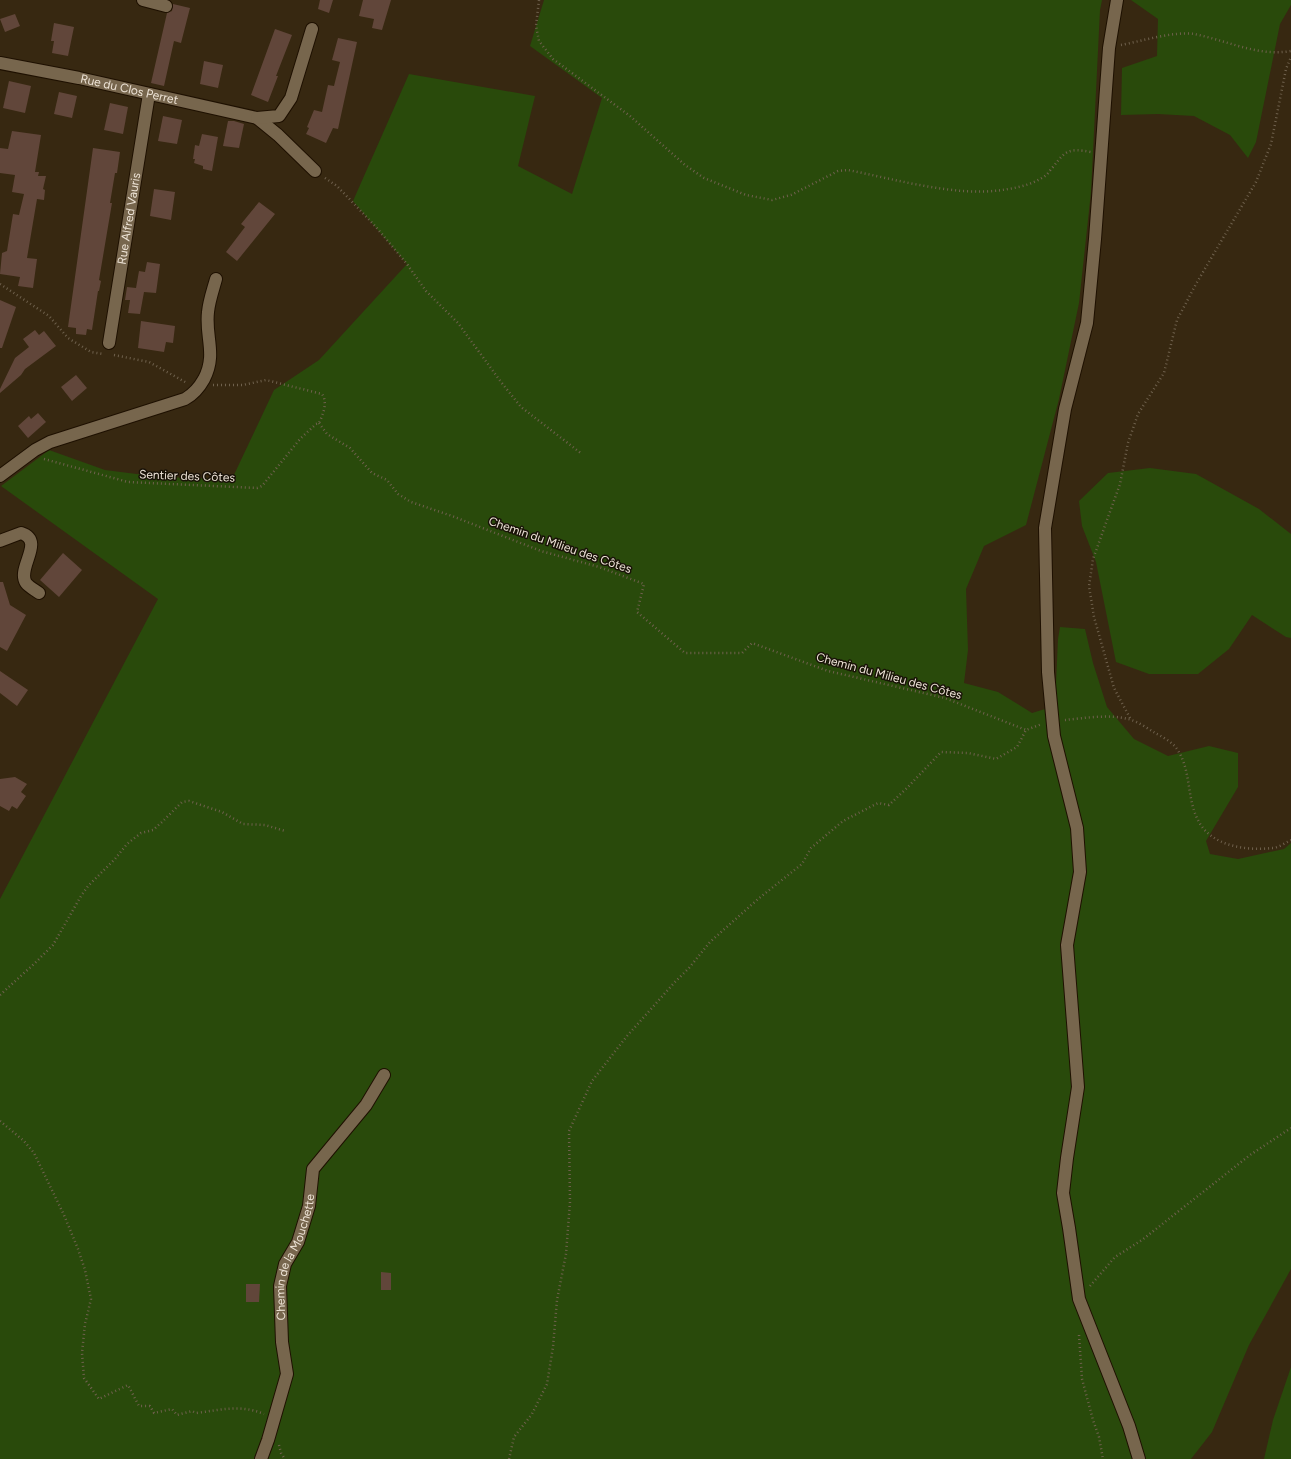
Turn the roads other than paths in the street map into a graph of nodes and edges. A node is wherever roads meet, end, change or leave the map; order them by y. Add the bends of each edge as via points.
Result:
1 (143, 0) edge
2 (1117, 0) edge
3 (166, 6) dead end
4 (312, 29) dead end
5 (0, 63) edge
6 (149, 94) junction
7 (257, 118) junction
8 (315, 171) road end
9 (216, 279) dead end
10 (109, 343) dead end
11 (0, 476) edge
12 (0, 541) edge
13 (39, 593) dead end
14 (384, 1075) dead end
15 (261, 1459) edge
16 (1138, 1459) edge

1 - 3 street
2 - 16 street via 1109,48 1087,323 1065,409 1046,528 1048,672 1054,736 1077,828 1080,872 1067,945 1078,1087 1063,1193 1078,1298 1129,1426
4 - 7 street, Rue du Clos Perret via 290,98 279,116
5 - 6 street, Rue du Clos Perret
6 - 7 street, Rue du Clos Perret
6 - 10 street, Rue Alfred Vauris
7 - 8 street, Rue du Clos Perret
9 - 11 street via 208,313 211,362 192,395 50,442
12 - 13 street via 21,533 29,537 31,549 24,578 29,586
14 - 15 street, Chemin de la Mouchette via 366,1105 313,1169 309,1206 298,1242 285,1264 280,1286 282,1342 287,1374

